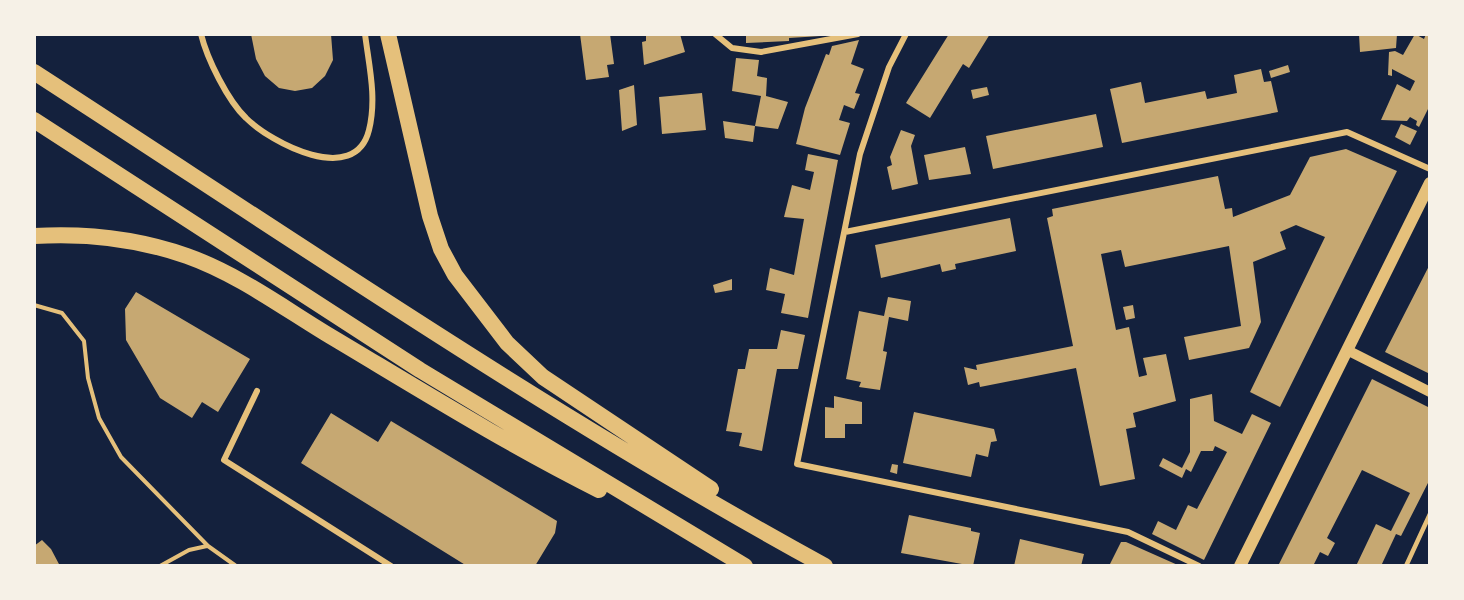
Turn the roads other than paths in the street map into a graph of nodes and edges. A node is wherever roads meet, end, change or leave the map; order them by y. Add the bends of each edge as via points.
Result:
1 (201, 34) edge
2 (365, 34) edge
3 (388, 34) edge
4 (715, 34) edge
5 (858, 34) edge
6 (904, 35) edge
7 (34, 72) edge
8 (34, 120) edge
9 (1430, 169) edge
10 (1430, 183) edge
11 (845, 232) junction
12 (34, 236) edge
13 (1347, 350) junction
14 (257, 391) dead end
15 (1430, 392) edge
16 (1430, 514) edge
17 (709, 545) junction
18 (795, 549) junction
19 (391, 566) edge
20 (745, 566) edge
21 (825, 566) edge
22 (1199, 566) edge
23 (1240, 566) edge
24 (1406, 566) edge

1 - 2 street via 208,60 245,118 292,150 331,159 356,150 369,132 373,90
3 - 18 highway via 430,216 450,266 480,309 507,343 543,377
4 - 5 street via 732,48 761,51
6 - 11 street via 860,153
7 - 18 highway via 433,332 618,447
8 - 17 highway via 420,370
9 - 11 street via 1347,132
10 - 13 main road
11 - 22 street via 797,464 1128,532
12 - 17 highway via 62,234 134,242 188,256 247,286 568,475
13 - 15 street
13 - 23 main road
14 - 19 street via 224,460
16 - 24 lane
17 - 20 highway
18 - 21 highway

